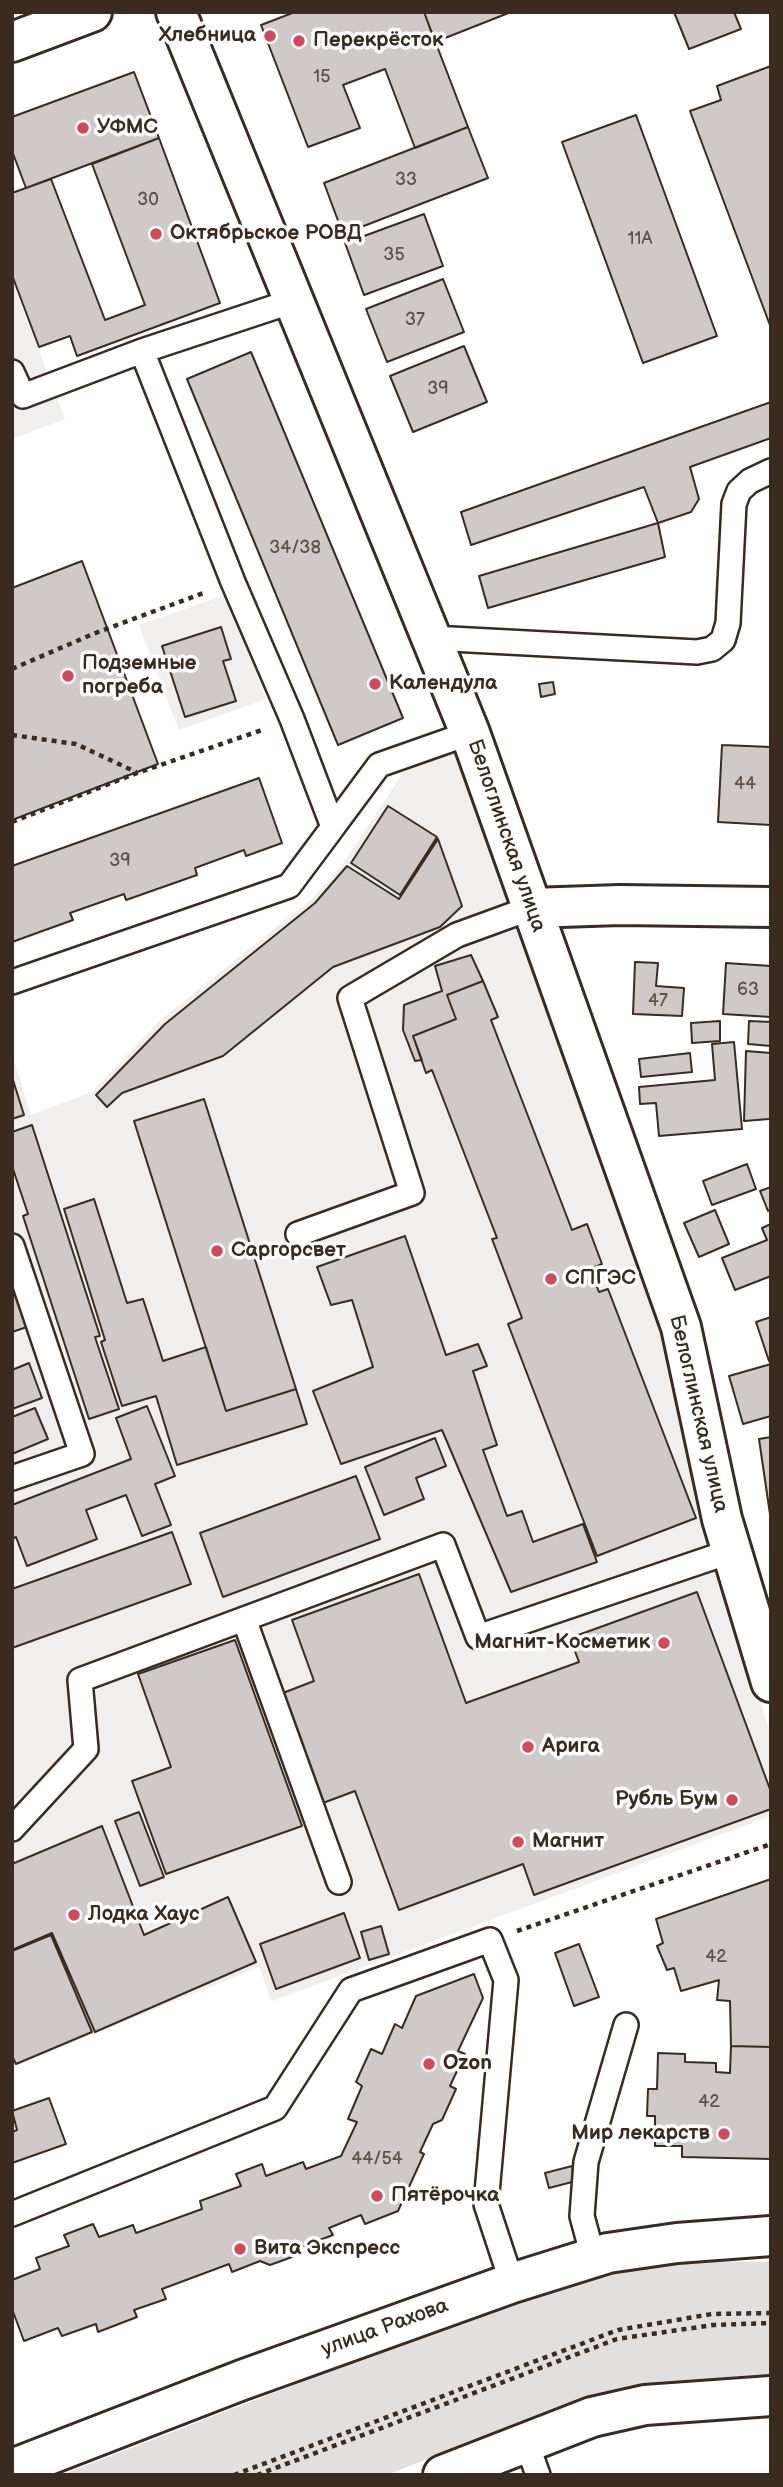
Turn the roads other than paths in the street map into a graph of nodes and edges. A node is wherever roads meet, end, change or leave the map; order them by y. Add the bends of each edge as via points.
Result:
1 (92, 12) edge
2 (176, 12) edge
3 (12, 42) edge
4 (293, 301) junction
5 (142, 351) junction
6 (12, 372) edge
7 (771, 471) edge
8 (432, 638) junction
9 (470, 733) junction
10 (333, 827) junction
11 (771, 907) edge
12 (531, 908) junction
13 (12, 982) edge
14 (298, 1234) dead end
15 (12, 1246) edge
16 (12, 1478) edge
17 (732, 1551) junction
18 (244, 1619) junction
19 (771, 1682) edge
20 (12, 1829) edge
21 (339, 1882) dead end
22 (626, 2025) dead end
23 (12, 2214) edge
24 (771, 2236) edge
25 (593, 2258) junction
26 (512, 2283) junction
27 (771, 2396) edge
28 (532, 2459) edge
29 (12, 2469) edge
30 (453, 2473) edge

1 - 3 street
2 - 4 street, Белоглинская улица
4 - 5 lane
4 - 8 street, Белоглинская улица
5 - 6 lane via 23,396
5 - 10 lane
7 - 8 lane via 750,481 734,504 728,623 723,640 712,649 697,652
8 - 9 street, Белоглинская улица
9 - 10 lane via 379,765
9 - 12 street, Белоглинская улица
10 - 13 lane via 289,886
11 - 12 street
12 - 14 lane via 457,934 350,998 412,1193
12 - 17 street, Белоглинская улица via 681,1327
15 - 16 lane via 82,1454
17 - 18 lane via 478,1637 443,1545
17 - 19 street, Белоглинская улица
18 - 20 lane via 80,1680 86,1749
18 - 21 lane
22 - 25 lane via 586,2162 582,2216
23 - 26 lane via 275,2108 351,1990 490,1940 506,1980 486,2204
24 - 25 street, улица Рахова via 677,2243
25 - 26 street, улица Рахова
26 - 29 street, улица Рахова
27 - 28 street via 645,2405 592,2417
28 - 30 street

